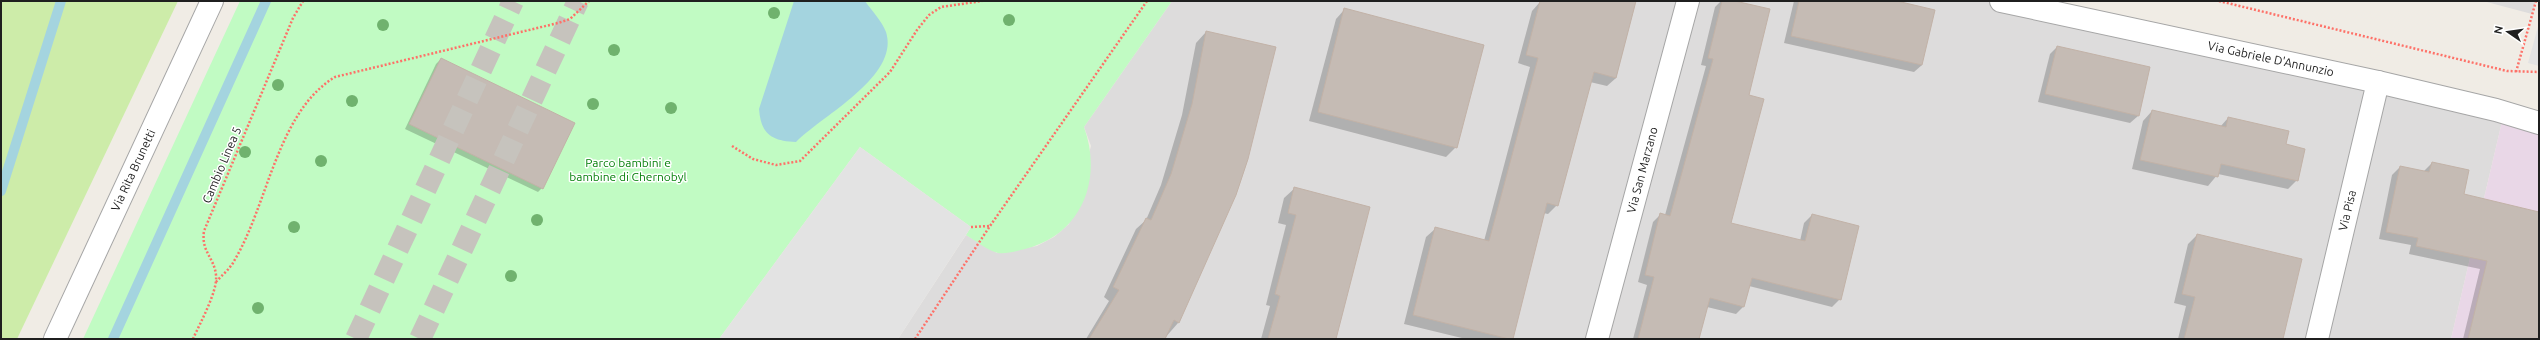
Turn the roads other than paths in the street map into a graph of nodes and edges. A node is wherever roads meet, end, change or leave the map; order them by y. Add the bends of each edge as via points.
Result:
1 (212, 1) edge
2 (1688, 1) edge
3 (2001, 1) edge
4 (2378, 82) junction
5 (2539, 123) edge
6 (55, 339) edge
7 (1597, 339) edge
8 (2317, 339) edge

1 - 6 street, Via Rita Brunetti
2 - 7 street, Via San Marzano
3 - 4 street, Via Gabriele D'Annunzio
4 - 5 street, Via Gabriele D'Annunzio
4 - 8 street, Via Pisa

